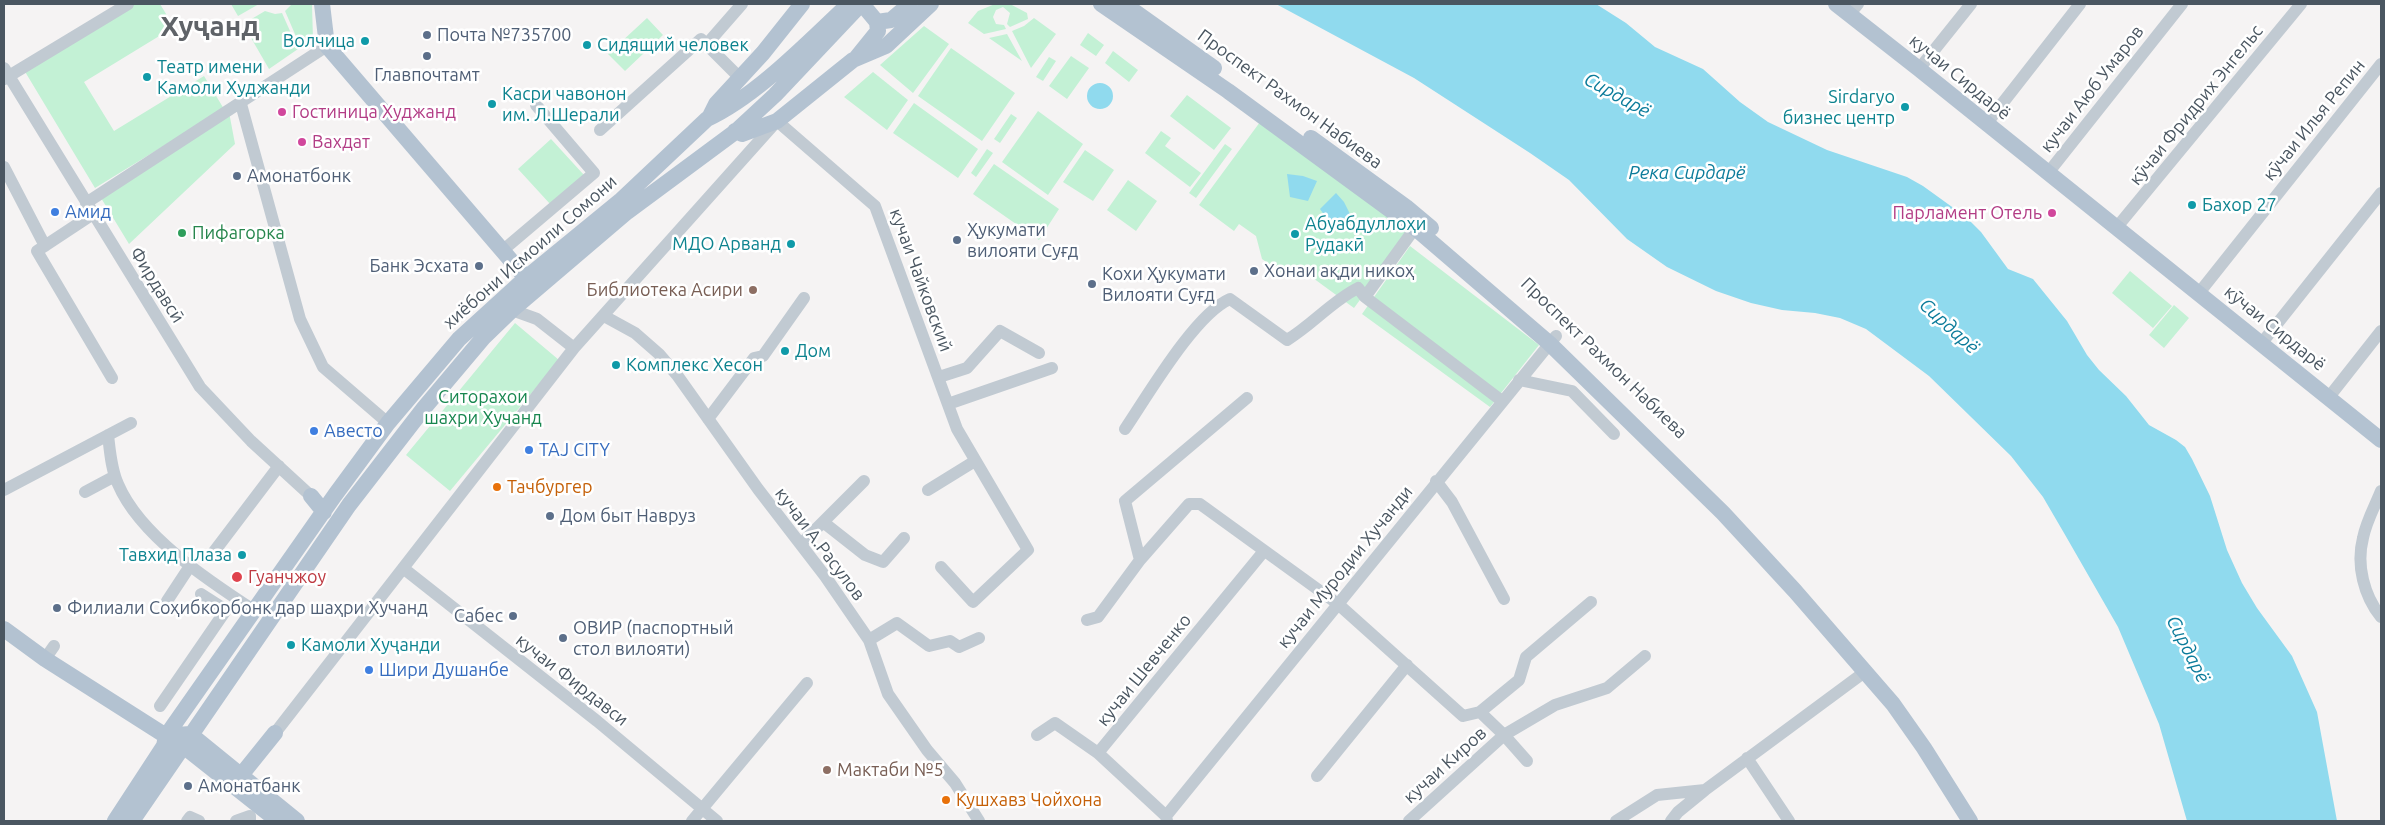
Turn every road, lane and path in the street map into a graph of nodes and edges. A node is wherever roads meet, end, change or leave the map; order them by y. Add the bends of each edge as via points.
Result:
1 (128, 4) edge
2 (322, 4) edge
3 (742, 4) edge
4 (802, 4) edge
5 (849, 4) edge
6 (862, 4) edge
7 (910, 4) edge
8 (931, 4) edge
9 (1101, 4) edge
10 (1124, 4) edge
11 (1836, 4) edge
12 (1971, 4) edge
13 (2080, 4) edge
14 (2182, 4) edge
15 (2301, 4) edge
16 (1854, 9) edge
17 (877, 22) junction
18 (706, 44) junction
19 (327, 46) junction
20 (854, 60) junction
21 (2381, 64) edge
22 (1920, 69) junction
23 (5, 74) edge
24 (740, 78) junction
25 (241, 104) junction
26 (536, 105) dead end
27 (723, 112) junction
28 (707, 120) junction
29 (777, 122) junction
30 (1988, 123) junction
31 (600, 130) dead end
32 (735, 132) junction
33 (4, 167) edge
34 (2054, 178) junction
35 (2381, 193) edge
36 (86, 203) junction
37 (93, 214) junction
38 (1414, 228) junction
39 (2117, 228) junction
40 (45, 246) junction
41 (502, 250) junction
42 (526, 278) junction
43 (2198, 293) junction
44 (1365, 297) junction
45 (804, 298) dead end
46 (512, 310) junction
47 (608, 312) junction
48 (2381, 331) edge
49 (1552, 339) junction
50 (2261, 344) junction
51 (574, 348) junction
52 (1039, 353) dead end
53 (1052, 368) dead end
54 (939, 377) junction
55 (112, 378) dead end
56 (1518, 380) junction
57 (2328, 397) junction
58 (1247, 398) dead end
59 (1502, 401) junction
60 (948, 404) junction
61 (708, 419) junction
62 (131, 423) dead end
63 (388, 423) junction
64 (1125, 429) dead end
65 (1614, 434) dead end
66 (108, 435) junction
67 (2381, 440) edge
68 (975, 461) junction
69 (279, 466) junction
70 (355, 469) junction
71 (115, 476) junction
72 (369, 481) junction
73 (864, 481) dead end
74 (1436, 481) junction
75 (4, 490) edge
76 (928, 490) dead end
77 (2381, 491) edge
78 (85, 492) dead end
79 (311, 496) joint
80 (324, 512) junction
81 (823, 522) junction
82 (904, 538) dead end
83 (801, 544) junction
84 (1264, 550) junction
85 (210, 557) dead end
86 (1140, 560) junction
87 (190, 566) junction
88 (941, 567) dead end
89 (403, 568) junction
90 (201, 594) dead end
91 (1504, 599) dead end
92 (167, 601) dead end
93 (1592, 602) dead end
94 (1338, 604) junction
95 (255, 611) junction
96 (2381, 617) edge
97 (1093, 619) dead end
98 (4, 629) edge
99 (979, 638) dead end
100 (4, 640) edge
101 (869, 640) junction
102 (1645, 656) dead end
103 (1407, 665) junction
104 (1866, 671) junction
105 (807, 683) dead end
106 (160, 706) dead end
107 (1480, 712) junction
108 (275, 733) joint
109 (1037, 735) dead end
110 (1504, 735) junction
111 (186, 740) junction
112 (165, 741) junction
113 (1098, 754) junction
114 (1747, 758) junction
115 (1527, 761) dead end
116 (242, 774) junction
117 (1317, 776) dead end
118 (1705, 790) junction
119 (702, 809) junction
120 (253, 814) edge
121 (1167, 818) edge
122 (976, 820) edge
123 (115, 821) edge
124 (132, 821) edge
125 (187, 821) edge
126 (199, 821) edge
127 (236, 821) edge
128 (278, 821) edge
129 (297, 821) edge
130 (692, 821) edge
131 (717, 821) edge
132 (1409, 821) edge
133 (1616, 821) edge
134 (1671, 821) edge
135 (1789, 821) edge
136 (1970, 821) edge
137 (1978, 821) edge

1 - 23 street
2 - 19 main road
3 - 18 street
4 - 24 main road
5 - 27 main road, хиёбони Исмоили Сомони via 780,68
6 - 17 main road
6 - 32 main road via 776,95
7 - 17 main road via 891,20
8 - 20 main road via 886,46
9 - 38 main road, Проспект Рахмон Набиева via 1228,91
10 - 49 main road, Проспект Рахмон Набиева via 1406,207
11 - 16 main road, кучаи Сирдарё
12 - 22 street
13 - 30 street
14 - 34 street, кучаи Аюб Умаров
15 - 39 street, кӯчаи Фридрих Энгельс
16 - 22 main road, кучаи Сирдарё
17 - 20 main road via 877,35
18 - 24 street
18 - 31 street via 701,39
19 - 25 street
19 - 41 main road
20 - 29 main road
21 - 43 street, кӯчаи Илья Репин
22 - 30 main road, кучаи Сирдарё
23 - 36 street, Фирдавсӣ
24 - 28 main road via 716,104
25 - 36 street
25 - 63 street via 300,319 323,367
26 - 41 street via 594,173
27 - 28 main road, хиёбони Исмоили Сомони
27 - 32 main road
28 - 42 main road, хиёбони Исмоили Сомони via 620,201
29 - 32 main road via 742,134
29 - 47 street
29 - 54 street, кучаи Чайковский via 875,206
30 - 34 main road, кучаи Сирдарё
32 - 46 main road via 627,212
33 - 40 street
34 - 39 main road, кучаи Сирдарё
35 - 50 street
36 - 37 street, Фирдавсӣ
37 - 40 street
37 - 69 street, Фирдавсӣ via 200,387
38 - 44 street
38 - 49 main road, Проспект Рахмон Набиева via 1503,303
39 - 43 main road, кӯчаи Сирдарё
40 - 55 street via 37,251
41 - 42 main road
42 - 63 main road, хиёбони Исмоили Сомони via 459,339
43 - 50 main road, кӯчаи Сирдарё
44 - 59 street
44 - 64 street via 1358,288 1345,294 1287,340 1230,299 1222,303 1208,314 1179,351
45 - 61 street via 763,356 754,358
46 - 51 street via 537,319
46 - 72 main road via 483,338 424,408
47 - 51 street
47 - 61 street, кучаи А.Расулов via 659,354
48 - 57 street
49 - 56 street, кучаи Муродии Хучанди
49 - 104 main road, Проспект Рахмон Набиева via 1723,513
49 - 137 main road, Проспект Рахмон Набиева via 1713,493 1874,670 1928,743
50 - 57 main road, кӯчаи Сирдарё
51 - 89 street
52 - 54 street via 1000,331 967,368
53 - 60 street
54 - 60 street, кучаи Чайковский
56 - 59 street, кучаи Муродии Хучанди
56 - 65 street via 1572,391
57 - 67 main road, кӯчаи Сирдарё
58 - 86 street via 1125,501
59 - 74 street, кучаи Муродии Хучанди
60 - 68 street, кучаи Чайковский via 957,430
61 - 83 street, кучаи А.Расулов
62 - 66 street
63 - 70 main road, хиёбони Исмоили Сомони
66 - 71 street
66 - 75 street
68 - 76 street
68 - 88 street, кучаи Чайковский via 1028,550 974,602
69 - 79 street, Фирдавсӣ
69 - 85 street
70 - 72 main road via 359,479
70 - 80 main road, хиёбони Исмоили Сомони
71 - 78 street
71 - 87 street via 128,504
72 - 111 main road
73 - 81 street
74 - 91 street via 1452,502
74 - 94 street, кучаи Муродии Хучанди
77 - 96 street via 2362,538 2362,578 2372,606
79 - 80 main road
80 - 95 main road, хиёбони Исмоили Сомони
81 - 82 street via 864,555 883,562
81 - 83 street
83 - 101 street, кучаи А.Расулов
84 - 86 street via 1200,504 1189,504
84 - 94 street
84 - 113 street, кучаи Шевченко
86 - 97 street
87 - 92 street
87 - 95 street
89 - 108 street
89 - 119 street, кучаи Фирдавси via 597,721
90 - 106 street via 226,610
93 - 107 street, кучаи Киров via 1526,657 1518,680
94 - 103 street
94 - 121 street, кучаи Муродии Хучанди
95 - 112 main road, хиёбони Исмоили Сомони
98 - 112 main road via 50,652
99 - 101 street via 958,647 950,641 929,646 897,623
100 - 112 main road
101 - 122 street, кучаи А.Расулов via 888,694 927,750 955,783
102 - 110 street, кучаи Киров via 1607,688 1555,705
103 - 107 street via 1463,716
103 - 117 street
104 - 114 street
104 - 136 main road, Проспект Рахмон Набиева via 1924,748
105 - 119 street
107 - 110 street, кучаи Киров
108 - 116 main road
109 - 113 street, кучаи Шевченко via 1055,723
110 - 115 street, кучаи Киров
110 - 132 street, кучаи Киров
111 - 112 main road
111 - 116 main road
111 - 120 main road
111 - 124 main road
112 - 123 main road, хиёбони Исмоили Сомони
113 - 121 street
114 - 118 street
114 - 135 street
116 - 129 main road
118 - 133 street via 1657,795
118 - 134 street
119 - 130 street
119 - 131 street, кучаи Фирдавси
120 - 127 street
120 - 128 main road
125 - 126 street via 190,817

